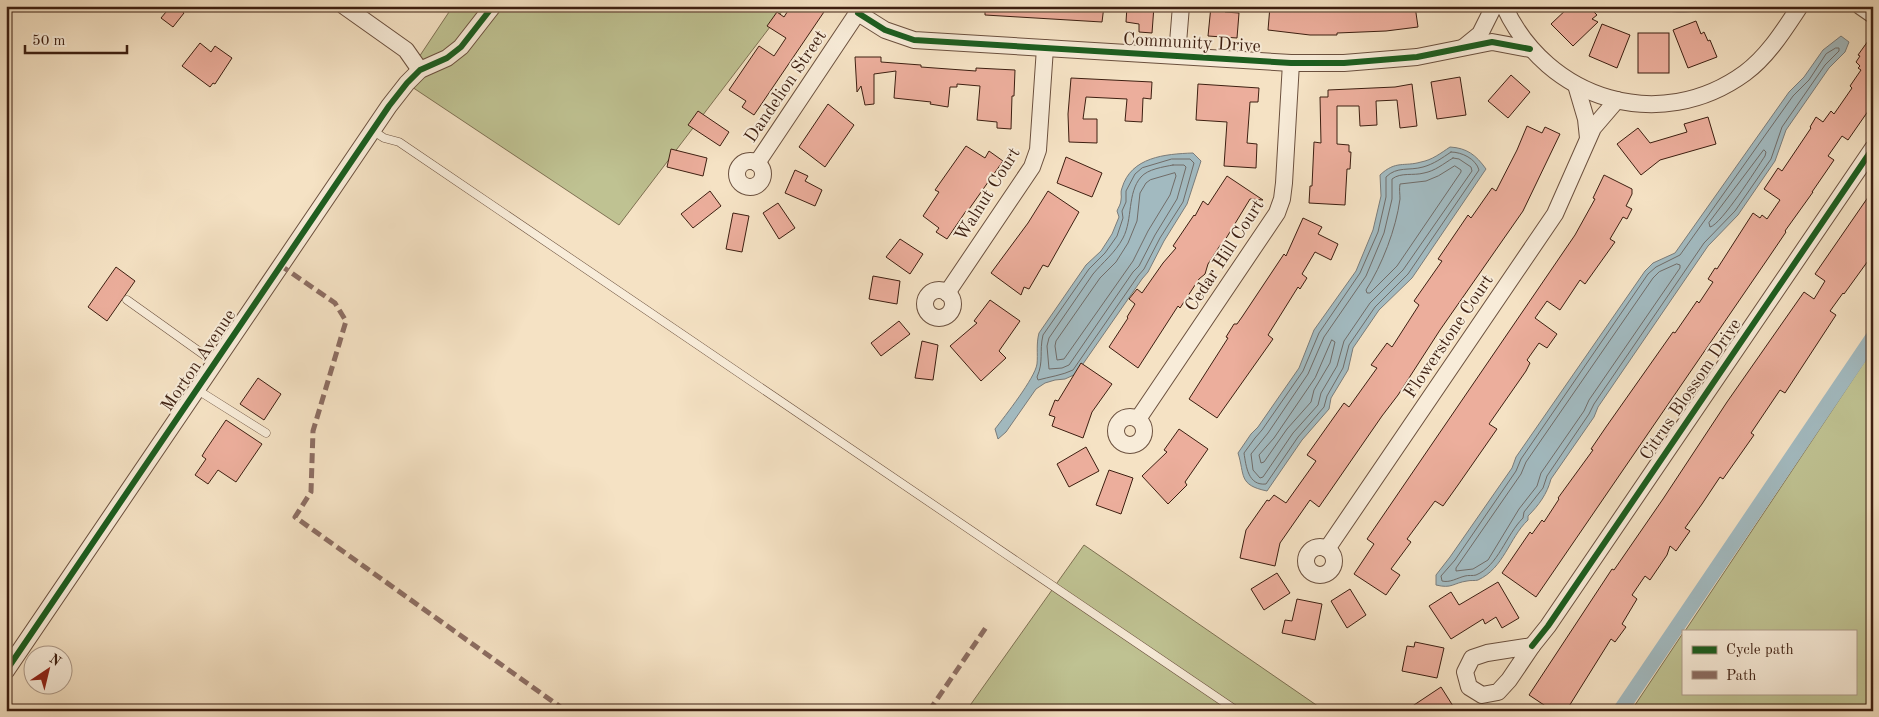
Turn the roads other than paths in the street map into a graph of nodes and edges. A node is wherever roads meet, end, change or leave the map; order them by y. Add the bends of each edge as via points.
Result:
1 (344, 6) edge
2 (493, 6) edge
3 (1181, 6) edge
4 (1494, 6) edge
5 (1504, 6) edge
6 (1800, 6) edge
7 (1860, 6) edge
8 (860, 10) edge
9 (1873, 15) edge
10 (1464, 47) junction
11 (1045, 48) junction
12 (1530, 49) junction
13 (1177, 55) junction
14 (1291, 63) junction
15 (420, 70) junction
16 (1576, 85) junction
17 (1617, 100) junction
18 (372, 130) junction
19 (1588, 138) junction
20 (1873, 148) edge
21 (757, 162) dead end
22 (947, 293) dead end
23 (127, 300) dead end
24 (214, 362) junction
25 (196, 389) junction
26 (1138, 419) dead end
27 (266, 433) dead end
28 (1327, 549) dead end
29 (1532, 646) dead end
30 (6, 670) edge
31 (1237, 711) edge

1 - 15 street via 406,50
2 - 15 street via 461,47 447,58
3 - 13 street
4 - 10 street via 1480,34
5 - 12 street
6 - 17 street via 1759,61 1717,89 1703,96 1671,102
7 - 9 street
8 - 11 street, Community Drive via 885,30 914,40
8 - 21 street, Dandelion Street
10 - 12 street, Community Drive via 1492,42
10 - 14 street, Community Drive via 1418,57 1344,63
11 - 13 street, Community Drive
11 - 22 street, Walnut Court via 1038,150 1032,167
12 - 16 street
13 - 14 street, Community Drive
14 - 26 street, Cedar Hill Court via 1284,183 1277,213
15 - 18 street, Morton Avenue
16 - 17 street
16 - 19 street
17 - 19 street, Flowerstone Court
18 - 24 street, Morton Avenue
18 - 31 lane via 399,142
19 - 28 street, Flowerstone Court via 1555,214
20 - 29 street, Citrus Blossom Drive
23 - 24 lane
24 - 25 street, Morton Avenue
25 - 27 lane
25 - 30 street, Morton Avenue

